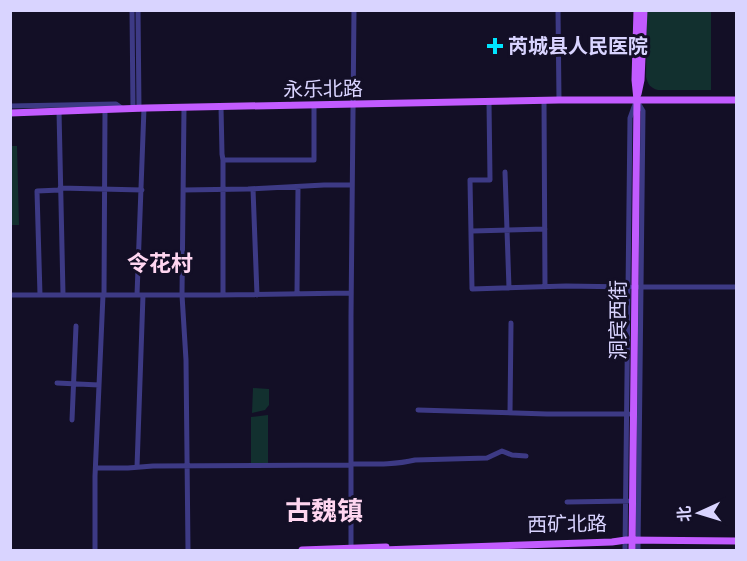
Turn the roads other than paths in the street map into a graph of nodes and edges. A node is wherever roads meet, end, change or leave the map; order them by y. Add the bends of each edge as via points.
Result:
1 (132, 10) edge
2 (138, 10) edge
3 (354, 10) edge
4 (558, 10) edge
5 (637, 10) edge
6 (644, 10) edge
7 (544, 100) junction
8 (559, 100) junction
9 (637, 100) junction
10 (736, 100) edge
11 (489, 102) junction
12 (314, 105) junction
13 (353, 105) junction
14 (10, 106) edge
15 (221, 107) junction
16 (184, 108) junction
17 (123, 109) junction
18 (139, 109) junction
19 (105, 110) junction
20 (59, 111) junction
21 (10, 113) edge
22 (223, 160) junction
23 (505, 172) dead end
24 (352, 185) junction
25 (297, 187) junction
26 (60, 189) junction
27 (253, 189) junction
28 (104, 190) junction
29 (142, 190) junction
30 (183, 190) junction
31 (223, 190) junction
32 (545, 229) junction
33 (507, 230) junction
34 (472, 231) junction
35 (545, 287) junction
36 (635, 287) junction
37 (736, 287) edge
38 (509, 288) junction
39 (351, 293) junction
40 (40, 294) junction
41 (63, 294) junction
42 (297, 294) junction
43 (10, 295) edge
44 (103, 295) junction
45 (140, 295) junction
46 (182, 295) junction
47 (223, 295) junction
48 (257, 295) junction
49 (511, 323) dead end
50 (76, 326) dead end
51 (57, 384) dead end
52 (74, 384) junction
53 (99, 385) junction
54 (418, 410) dead end
55 (510, 413) junction
56 (630, 414) junction
57 (72, 420) dead end
58 (526, 456) dead end
59 (351, 464) junction
60 (187, 465) junction
61 (137, 467) junction
62 (96, 468) junction
63 (629, 501) junction
64 (567, 502) dead end
65 (632, 540) junction
66 (736, 542) edge
67 (351, 549) junction
68 (453, 549) edge
69 (95, 550) edge
70 (188, 550) edge
71 (302, 550) edge
72 (382, 550) edge
73 (625, 550) edge
74 (632, 550) edge
75 (638, 550) edge

1 - 18 street
2 - 18 street
3 - 13 street
4 - 8 street
5 - 9 main road
6 - 9 main road
7 - 8 main road, 永乐北路
7 - 11 main road, 永乐北路
7 - 32 street
8 - 9 main road, 永乐北路
9 - 10 main road, 永乐北路
9 - 36 main road, 洞宾西街
11 - 13 main road, 永乐北路
11 - 34 street via 490,180 470,180
12 - 13 main road, 永乐北路
12 - 15 main road, 永乐北路
12 - 22 street via 314,160
13 - 24 street
14 - 17 street via 116,104
15 - 16 main road, 永乐北路
15 - 22 street
16 - 18 main road, 永乐北路
16 - 30 street
17 - 18 main road, 永乐北路
17 - 19 main road, 永乐北路
18 - 29 street
19 - 20 main road, 永乐北路
19 - 28 street
20 - 21 main road, 永乐北路
20 - 26 street
22 - 31 street
23 - 33 street
24 - 25 street
24 - 39 street
25 - 27 street
25 - 42 street
26 - 28 street
26 - 40 street via 37,191
26 - 41 street
27 - 31 street
27 - 48 street
28 - 29 street
28 - 44 street
29 - 45 street
30 - 31 street
30 - 46 street
31 - 47 street
32 - 33 street
32 - 35 street
33 - 34 street
33 - 38 street
34 - 38 street via 472,289
35 - 36 street
35 - 38 street
36 - 37 street
36 - 56 main road, 洞宾西街
36 - 65 street
39 - 42 street
39 - 59 street
40 - 41 street
40 - 43 street
41 - 44 street
42 - 48 street
44 - 45 street
44 - 53 street
45 - 46 street
45 - 61 street
46 - 47 street
46 - 60 street
47 - 48 street
49 - 55 street
50 - 52 street
51 - 52 street
52 - 53 street
52 - 57 street
53 - 62 street
54 - 55 street
55 - 56 street
56 - 63 main road, 洞宾西街
58 - 59 street via 502,452 487,458
59 - 60 street
59 - 67 street
60 - 61 street
60 - 70 street
61 - 62 street
62 - 69 street
63 - 64 street
63 - 65 main road, 洞宾西街
65 - 66 main road
65 - 67 main road, 西矿北路
65 - 68 main road, 西矿北路
65 - 73 street
65 - 74 main road, 洞宾西街
65 - 75 street
67 - 71 main road, 西矿北路
68 - 72 main road, 西矿北路

